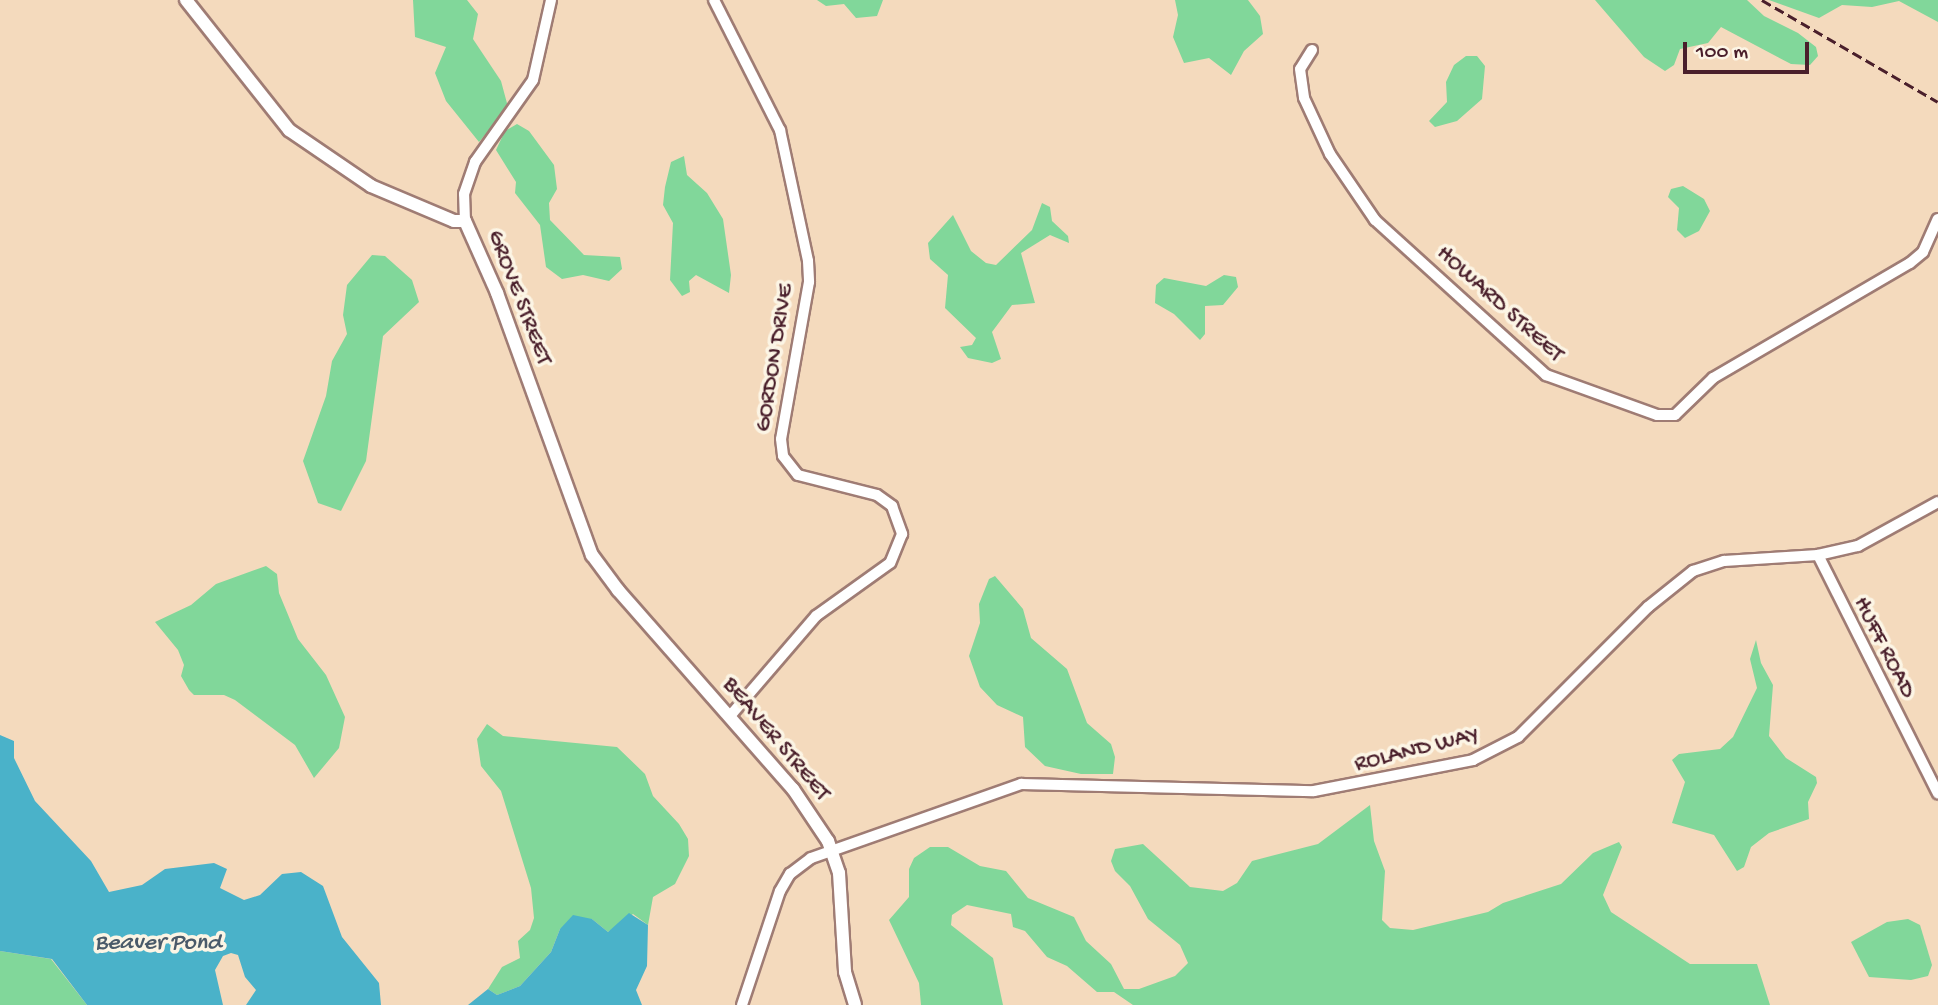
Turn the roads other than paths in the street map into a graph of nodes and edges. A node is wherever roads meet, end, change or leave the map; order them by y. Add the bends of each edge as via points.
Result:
1 (186, 0) edge
2 (551, 0) edge
3 (714, 0) edge
4 (1312, 50) dead end
5 (1938, 219) edge
6 (465, 221) junction
7 (1938, 502) edge
8 (1818, 555) junction
9 (604, 574) joint
10 (729, 717) junction
11 (1938, 794) edge
12 (831, 850) junction
13 (742, 1005) edge
14 (855, 1005) edge

1 - 6 street, GROVE STREET via 289,130 371,186 454,221
2 - 6 street via 533,80 475,162 464,194
3 - 10 street, GORDON DRIVE via 780,130 808,261 809,282 781,439 783,456 797,475 877,495 892,506 902,534 890,564 816,616
4 - 5 street, HOWARD STREET via 1300,69 1304,98 1330,154 1376,220 1546,375 1657,415 1682,411 1713,378 1899,270 1923,252
6 - 9 street, GROVE STREET via 497,293 583,536
7 - 8 street, ROLAND WAY via 1858,546
8 - 11 street, HUFF ROAD
8 - 12 street, ROLAND WAY via 1724,561 1679,579 1518,737 1473,760 1314,791 1021,785
9 - 10 street, BEAVER STREET
10 - 12 street, BEAVER STREET via 793,789
12 - 13 street, ROLAND WAY via 790,874 780,891
12 - 14 street, BEAVER STREET via 841,889 845,972

